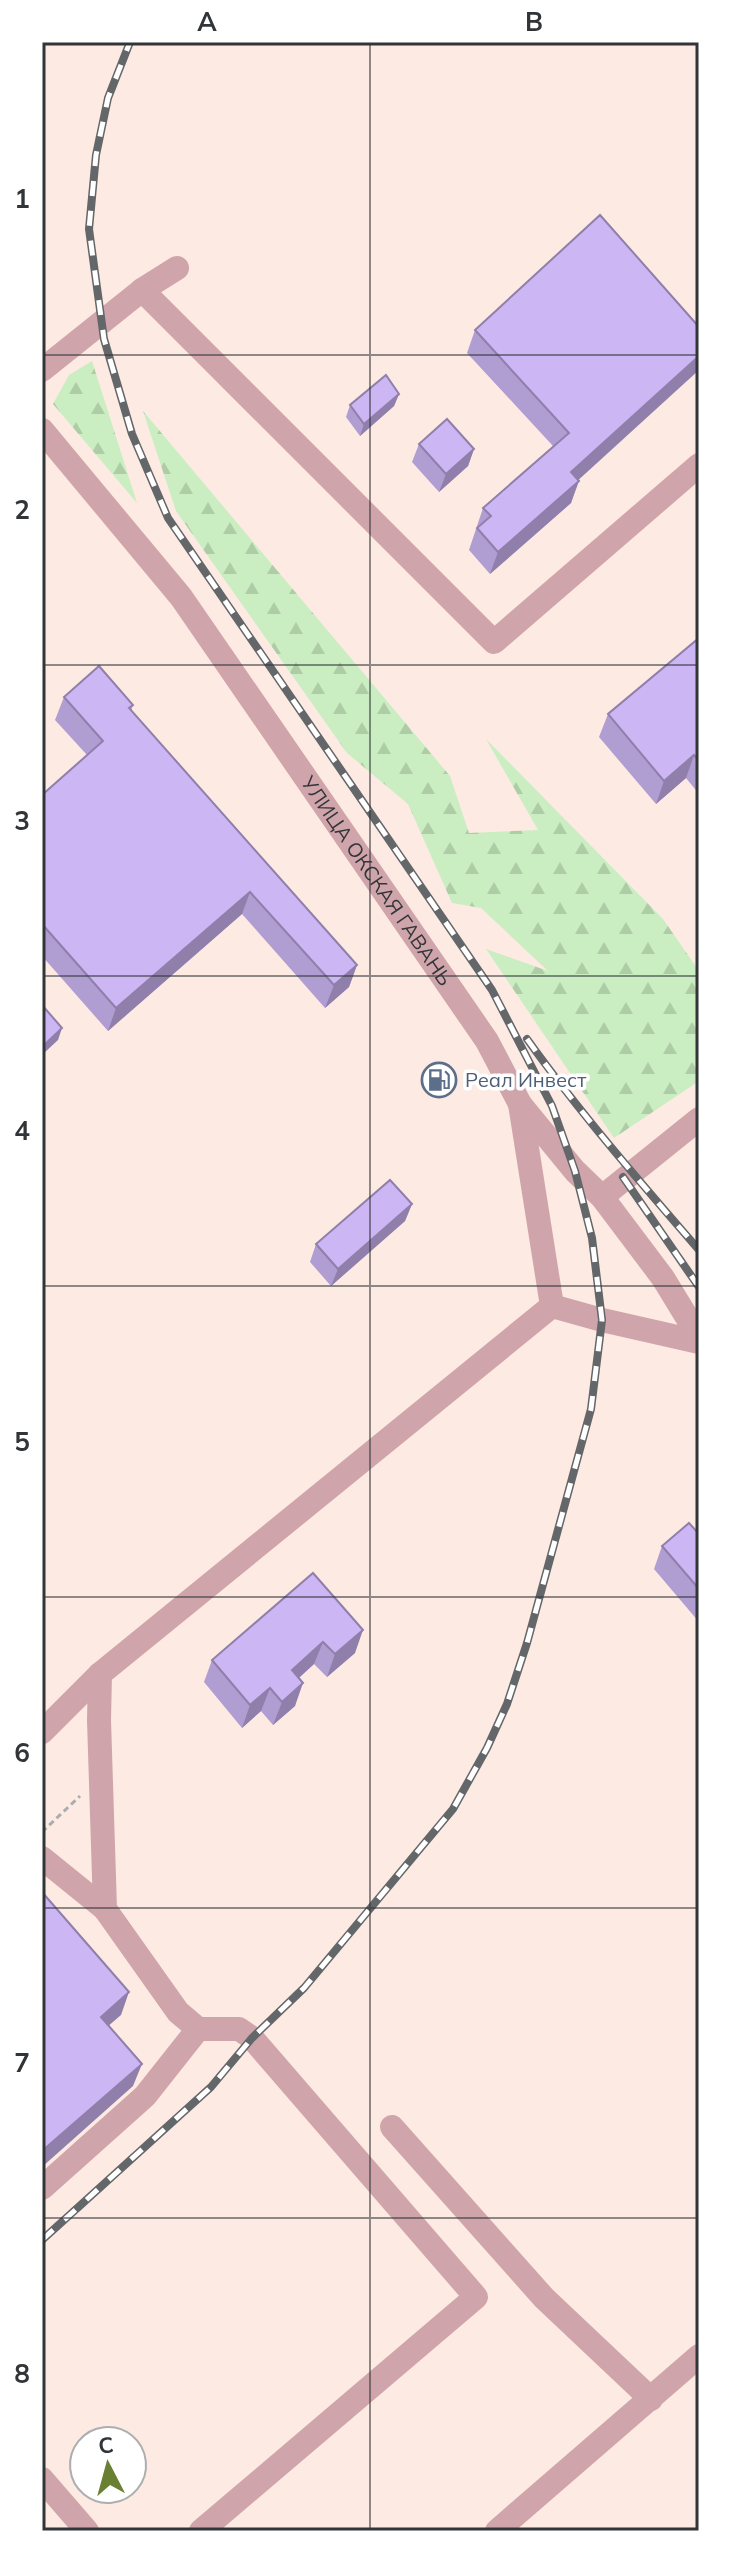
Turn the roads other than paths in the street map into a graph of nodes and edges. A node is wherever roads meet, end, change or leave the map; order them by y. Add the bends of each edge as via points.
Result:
1 (177, 268) dead end
2 (142, 290) junction
3 (42, 370) edge
4 (42, 430) edge
5 (699, 465) edge
6 (520, 1104) junction
7 (699, 1119) edge
8 (602, 1197) junction
9 (552, 1306) junction
10 (699, 1339) edge
11 (100, 1674) junction
12 (42, 1732) edge
13 (42, 1858) edge
14 (105, 1909) junction
15 (198, 2029) junction
16 (392, 2127) dead end
17 (42, 2188) edge
18 (699, 2356) edge
19 (651, 2399) junction
20 (42, 2479) edge
21 (87, 2531) edge
22 (201, 2531) edge
23 (497, 2531) edge

1 - 2 street
2 - 3 street
2 - 5 street via 494,642
4 - 6 street, УЛИЦА ОКСКАЯ ГАВАНЬ via 181,597 487,1041
6 - 8 street, УЛИЦА ОКСКАЯ ГАВАНЬ
6 - 9 street
7 - 8 street
8 - 10 street, УЛИЦА ОКСКАЯ ГАВАНЬ via 663,1278
9 - 10 street
9 - 11 street
11 - 12 street
11 - 14 street
13 - 14 street
14 - 15 street via 178,2012
15 - 17 street via 145,2096
15 - 22 street via 239,2029 252,2038 476,2297
16 - 19 street via 544,2298
18 - 19 street
19 - 23 street
20 - 21 street

